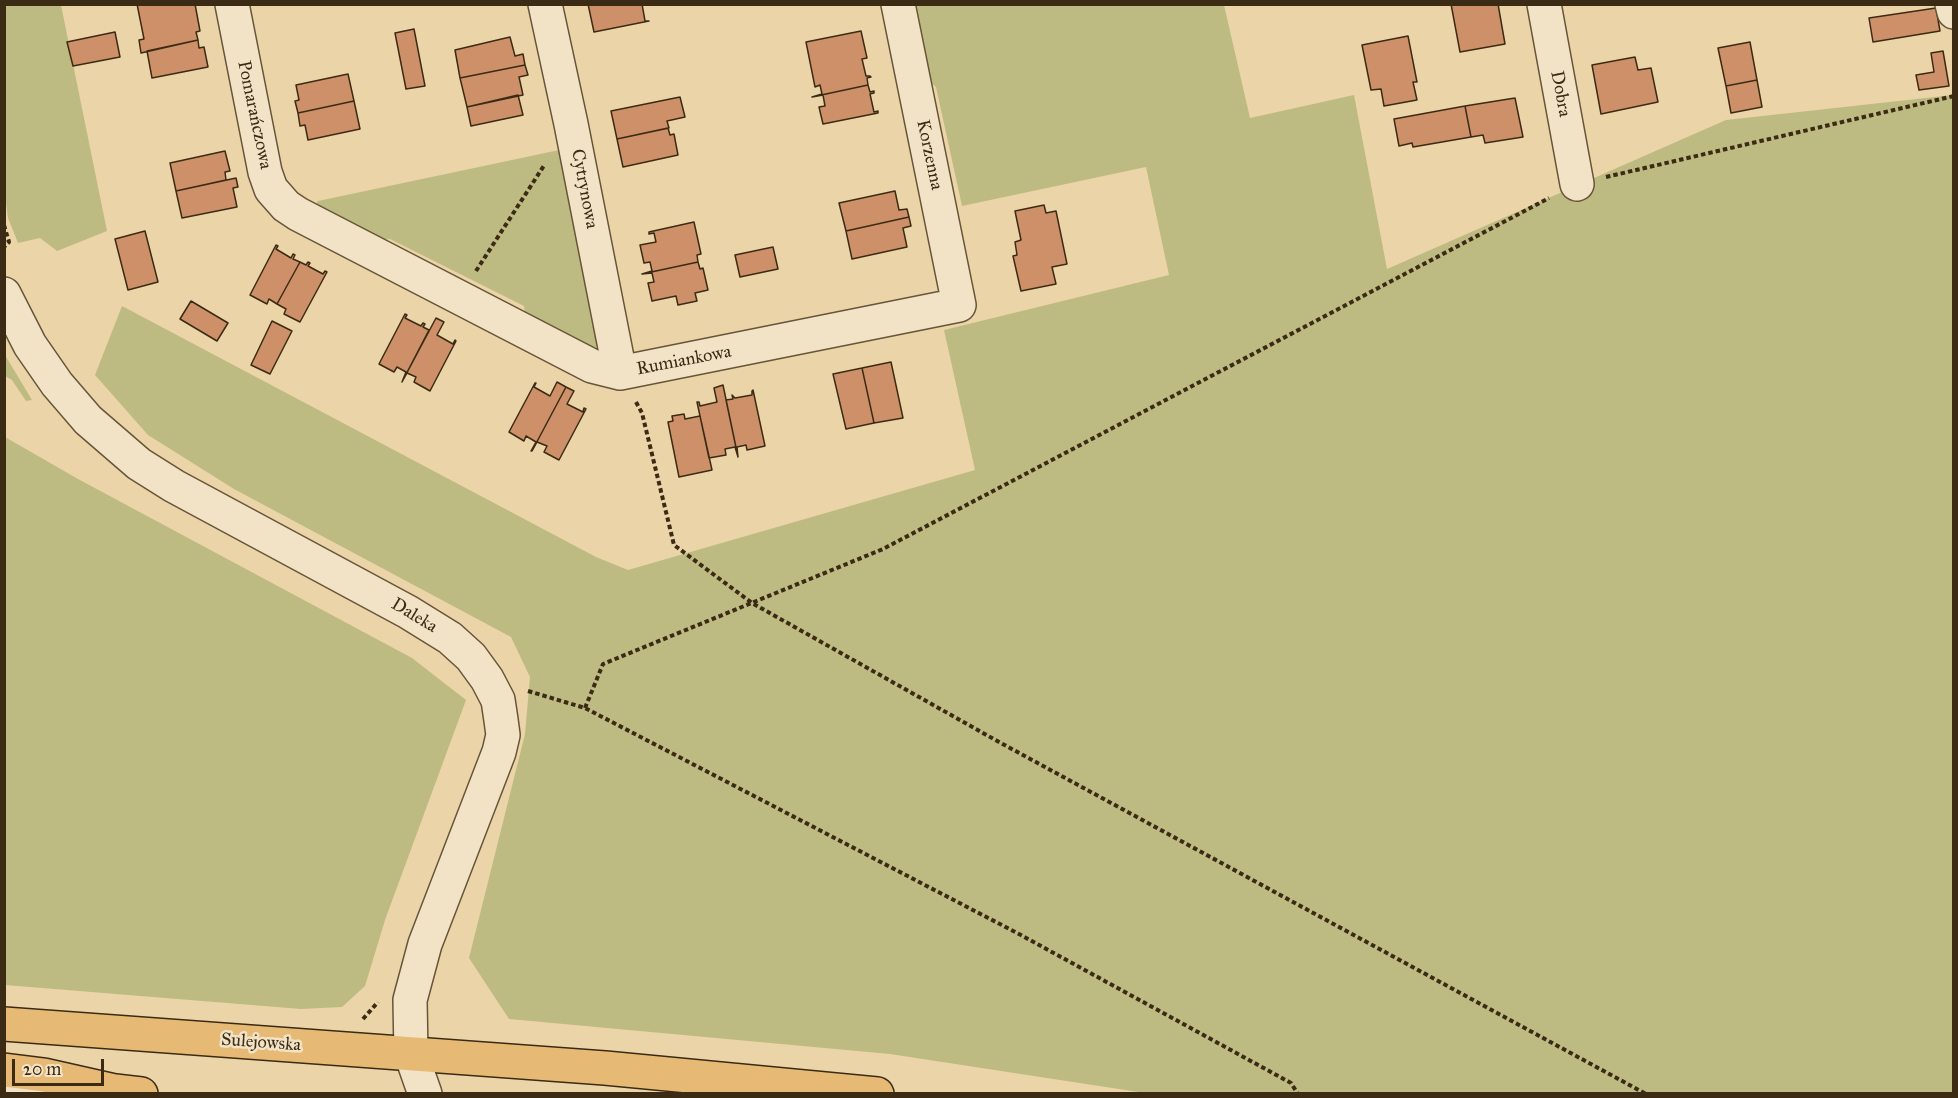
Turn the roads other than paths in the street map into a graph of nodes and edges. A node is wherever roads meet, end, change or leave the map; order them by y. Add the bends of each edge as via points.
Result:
1 (232, 4) edge
2 (545, 4) edge
3 (898, 4) edge
4 (1544, 4) edge
5 (1952, 4) edge
6 (1953, 12) edge
7 (1577, 184) road end
8 (298, 214) joint
9 (4, 294) edge
10 (959, 305) joint
11 (621, 373) junction
12 (4, 1024) edge
13 (411, 1054) junction
14 (4, 1071) edge
15 (29, 1094) edge
16 (141, 1094) edge
17 (425, 1094) edge
18 (877, 1094) edge

1 - 8 street, Pomarańczowa via 265,172 271,189
2 - 11 street, Cytrynowa
3 - 10 street, Korzenna
4 - 7 street, Dobra
5 - 6 street
8 - 11 street, Rumiankowa via 592,366
9 - 13 street, Daleka via 30,345 57,384 88,420 139,465 408,612 450,638 487,679 498,700 502,735 499,753 425,944 410,1000
10 - 11 street, Rumiankowa
12 - 13 main road, Sulejowska
13 - 17 street, Daleka
13 - 18 main road, Sulejowska
14 - 15 street
14 - 16 main road

